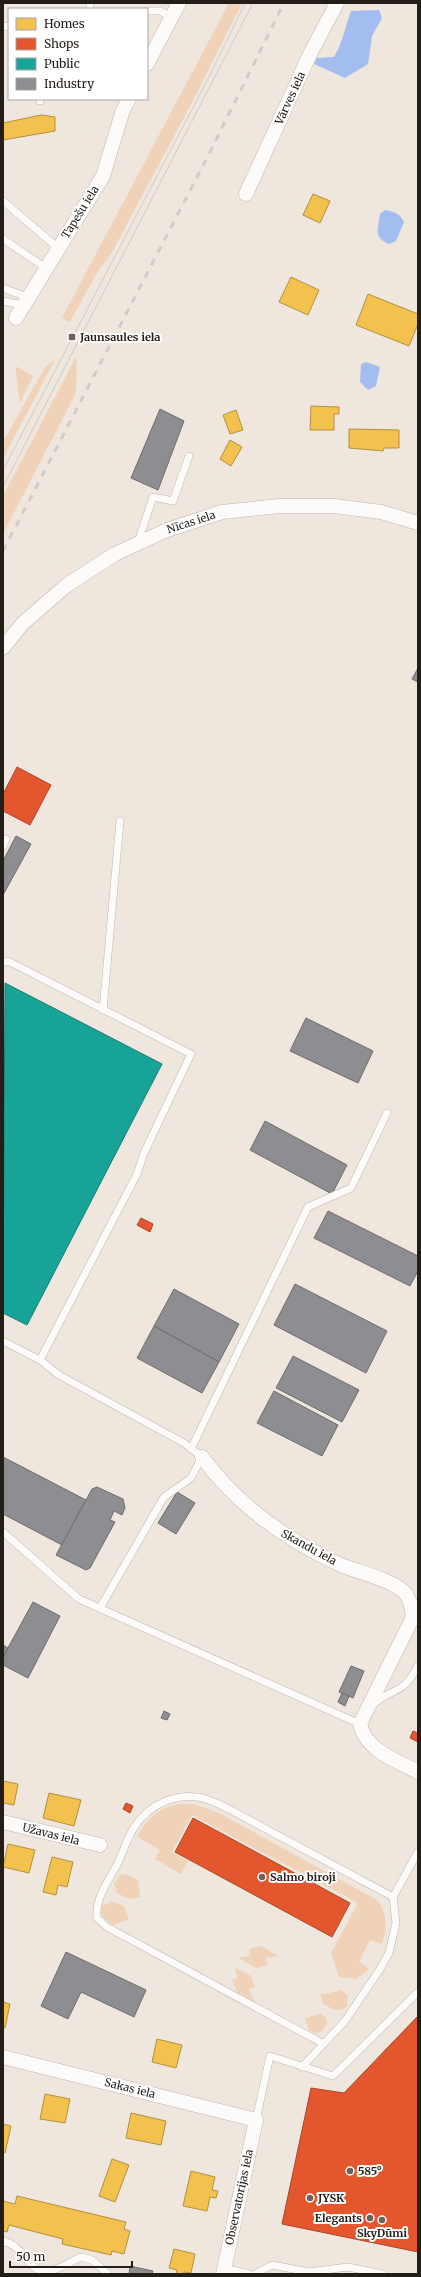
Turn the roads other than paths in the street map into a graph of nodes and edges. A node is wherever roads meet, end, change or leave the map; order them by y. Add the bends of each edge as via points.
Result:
1 (179, 3) edge
2 (337, 3) edge
3 (148, 11) edge
4 (172, 17) junction
5 (148, 59) edge
6 (128, 100) edge
7 (246, 194) dead end
8 (3, 201) edge
9 (3, 239) edge
10 (58, 248) junction
11 (46, 268) junction
12 (3, 288) edge
13 (3, 300) edge
14 (25, 301) junction
15 (16, 318) dead end
16 (189, 456) dead end
17 (418, 523) edge
18 (138, 542) junction
19 (3, 648) edge
20 (120, 821) dead end
21 (3, 963) edge
22 (103, 1010) junction
23 (387, 1113) dead end
24 (3, 1341) edge
25 (40, 1360) junction
26 (191, 1449) junction
27 (202, 1458) junction
28 (3, 1532) edge
29 (100, 1608) junction
30 (416, 1613) edge
31 (418, 1666) edge
32 (367, 1710) junction
33 (360, 1724) junction
34 (418, 1772) edge
35 (3, 1822) edge
36 (100, 1845) dead end
37 (418, 1852) edge
38 (393, 1897) junction
39 (418, 1992) edge
40 (322, 2043) junction
41 (3, 2057) edge
42 (302, 2067) junction
43 (256, 2120) junction
44 (3, 2241) edge
45 (223, 2271) edge
46 (108, 2274) edge
47 (250, 2274) edge
48 (255, 2274) edge
49 (383, 2274) edge

1 - 4 street
2 - 7 street, Vārves iela via 310,54
3 - 4 lane via 160,11
4 - 5 street
6 - 10 street, Tapešu iela via 103,176
8 - 10 lane
9 - 11 lane
10 - 11 street, Tapešu iela
11 - 14 street, Tapešu iela
12 - 14 lane
13 - 14 lane
14 - 15 street, Tapešu iela
16 - 18 lane via 173,501 153,497
17 - 18 street, Nīcas iela via 381,512 334,506 279,506 222,512
18 - 19 street, Nīcas iela via 67,585 23,623
20 - 22 lane
21 - 22 lane via 8,961
22 - 25 lane via 191,1054 144,1153 137,1174
23 - 26 lane via 351,1188 308,1207
24 - 25 lane, Skandu iela
25 - 26 lane, Skandu iela via 59,1375
26 - 27 lane, Skandu iela
27 - 29 lane via 191,1478 164,1497
27 - 30 street, Skandu iela via 233,1493 277,1530 322,1556 375,1579 393,1583 404,1591
28 - 29 lane via 79,1599
29 - 33 lane
30 - 32 street, Skandu iela
31 - 32 lane via 410,1680 402,1687 387,1694
32 - 33 street, Skandu iela
33 - 34 street via 364,1736 372,1745
35 - 36 street, Užavas iela
37 - 38 lane
38 - 40 lane via 396,1923 389,1953 345,2021
38 - 40 lane via 229,1809 203,1798 182,1797 161,1802 142,1817 134,1827 103,1890 96,1908 97,1918 107,1927
39 - 42 lane via 332,2076
40 - 42 lane
41 - 43 street, Sakas iela
42 - 43 lane via 270,2056
43 - 45 street, Observatorijas iela
44 - 46 lane via 17,2246 31,2266 38,2270 55,2270 81,2257 92,2260
45 - 47 lane
48 - 49 lane via 272,2265 309,2272 348,2268

